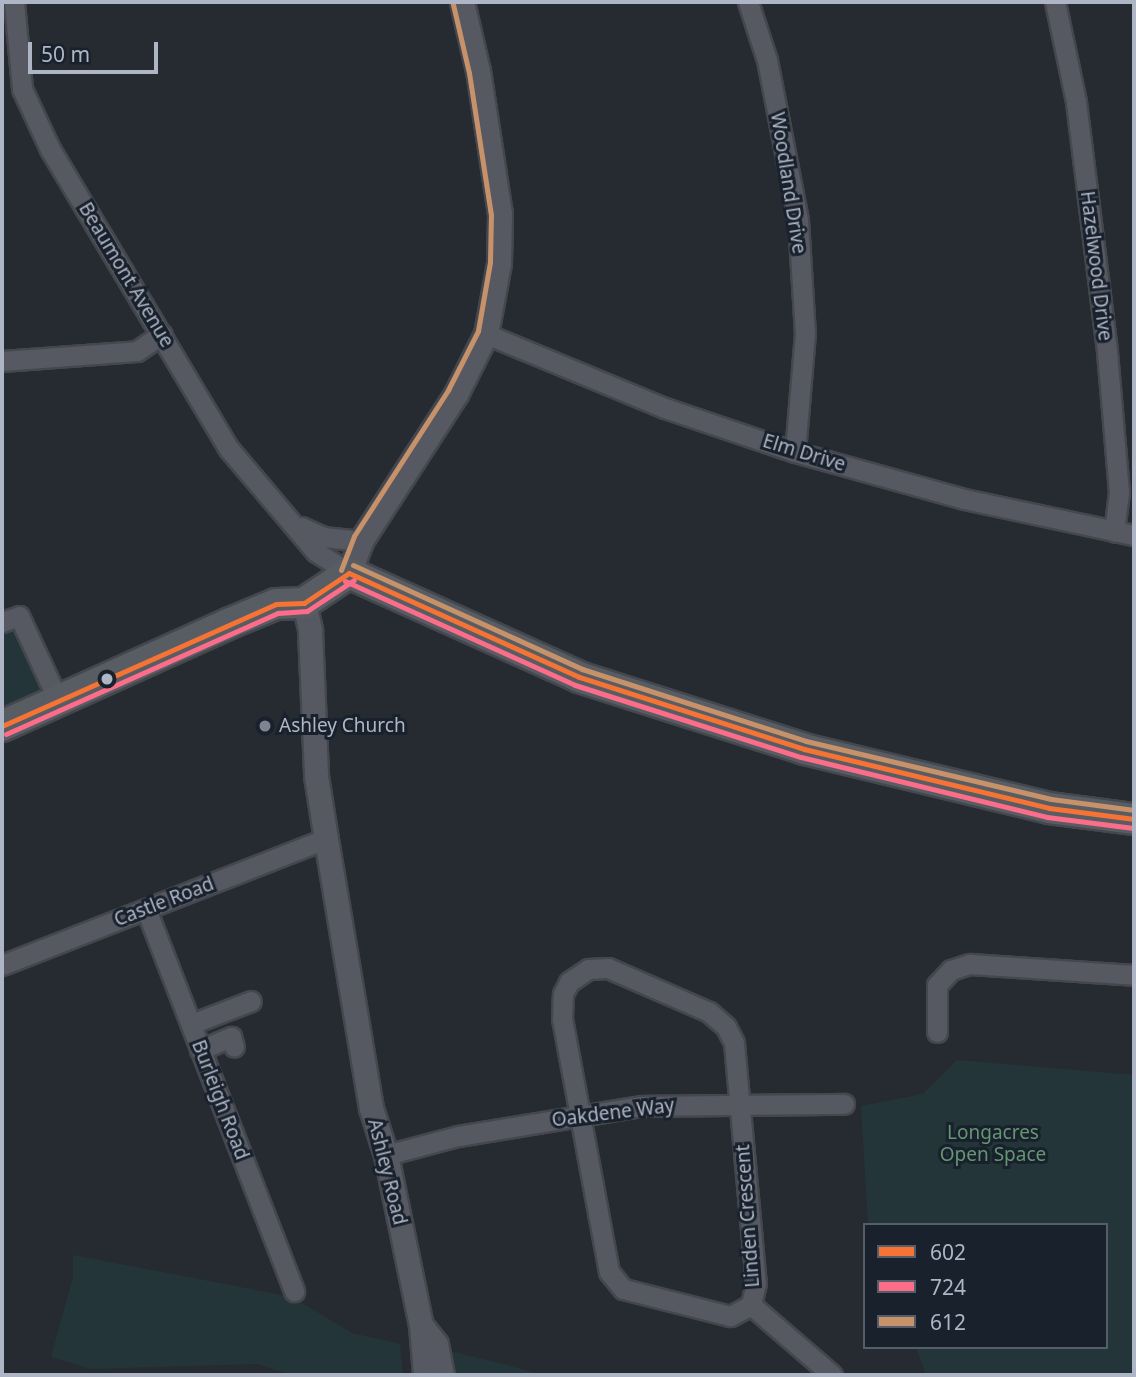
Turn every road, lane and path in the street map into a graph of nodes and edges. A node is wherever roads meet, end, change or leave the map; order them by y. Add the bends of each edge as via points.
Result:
1 (14, 2) edge
2 (462, 2) edge
3 (748, 2) edge
4 (1055, 2) edge
5 (162, 334) junction
6 (486, 334) junction
7 (2, 361) edge
8 (795, 452) junction
9 (295, 522) junction
10 (1124, 533) edge
11 (360, 541) junction
12 (349, 573) junction
13 (304, 603) junction
14 (2, 622) edge
15 (59, 702) junction
16 (2, 726) edge
17 (1134, 819) edge
18 (326, 839) junction
19 (146, 909) junction
20 (2, 965) edge
21 (1134, 975) edge
22 (251, 1001) dead end
23 (191, 1024) junction
24 (937, 1032) dead end
25 (234, 1047) dead end
26 (200, 1049) junction
27 (740, 1104) junction
28 (844, 1104) dead end
29 (579, 1115) junction
30 (386, 1155) junction
31 (294, 1291) dead end
32 (751, 1305) junction
33 (421, 1325) junction
34 (425, 1375) edge
35 (442, 1375) edge
36 (832, 1375) edge

1 - 5 street, Beaumont Avenue via 22,89 50,149
2 - 6 street via 478,71 499,214 499,263
3 - 8 street, Woodland Drive via 767,60 798,220 806,333
4 - 10 street, Hazelwood Drive via 1076,102
5 - 7 street via 137,351
5 - 9 street, Beaumont Avenue via 229,449
6 - 8 street, Elm Drive via 665,408
6 - 11 street via 456,394
8 - 10 street, Elm Drive via 964,499
9 - 11 street, Beaumont Avenue via 323,537
9 - 12 street, Beaumont Avenue via 316,552
11 - 12 street
12 - 13 main road
12 - 17 main road via 579,677 804,749 1049,808
13 - 15 main road via 276,604
13 - 18 street, Ashley Road via 310,630 316,776
14 - 15 street via 19,616
15 - 16 main road
18 - 19 street, Castle Road
18 - 30 street, Ashley Road via 372,1108
19 - 20 street, Castle Road
19 - 23 street, Burleigh Road
21 - 24 street via 970,964 951,970 937,985
22 - 23 street
23 - 26 street, Burleigh Road
25 - 26 street via 231,1037
26 - 31 street, Burleigh Road
27 - 28 street, Oakdene Way
27 - 29 street, Oakdene Way via 642,1106
27 - 29 street, Linden Crescent via 734,1044 726,1027 709,1012 608,968 588,969 569,982 563,994 562,1019
27 - 32 street, Linden Crescent via 756,1283
29 - 30 street, Oakdene Way via 458,1136
29 - 32 street, Linden Crescent via 609,1272 623,1289 716,1316 730,1316
30 - 33 street, Ashley Road
32 - 36 street
33 - 34 street, Ashley Road
33 - 35 street, Ashley Road via 436,1344

